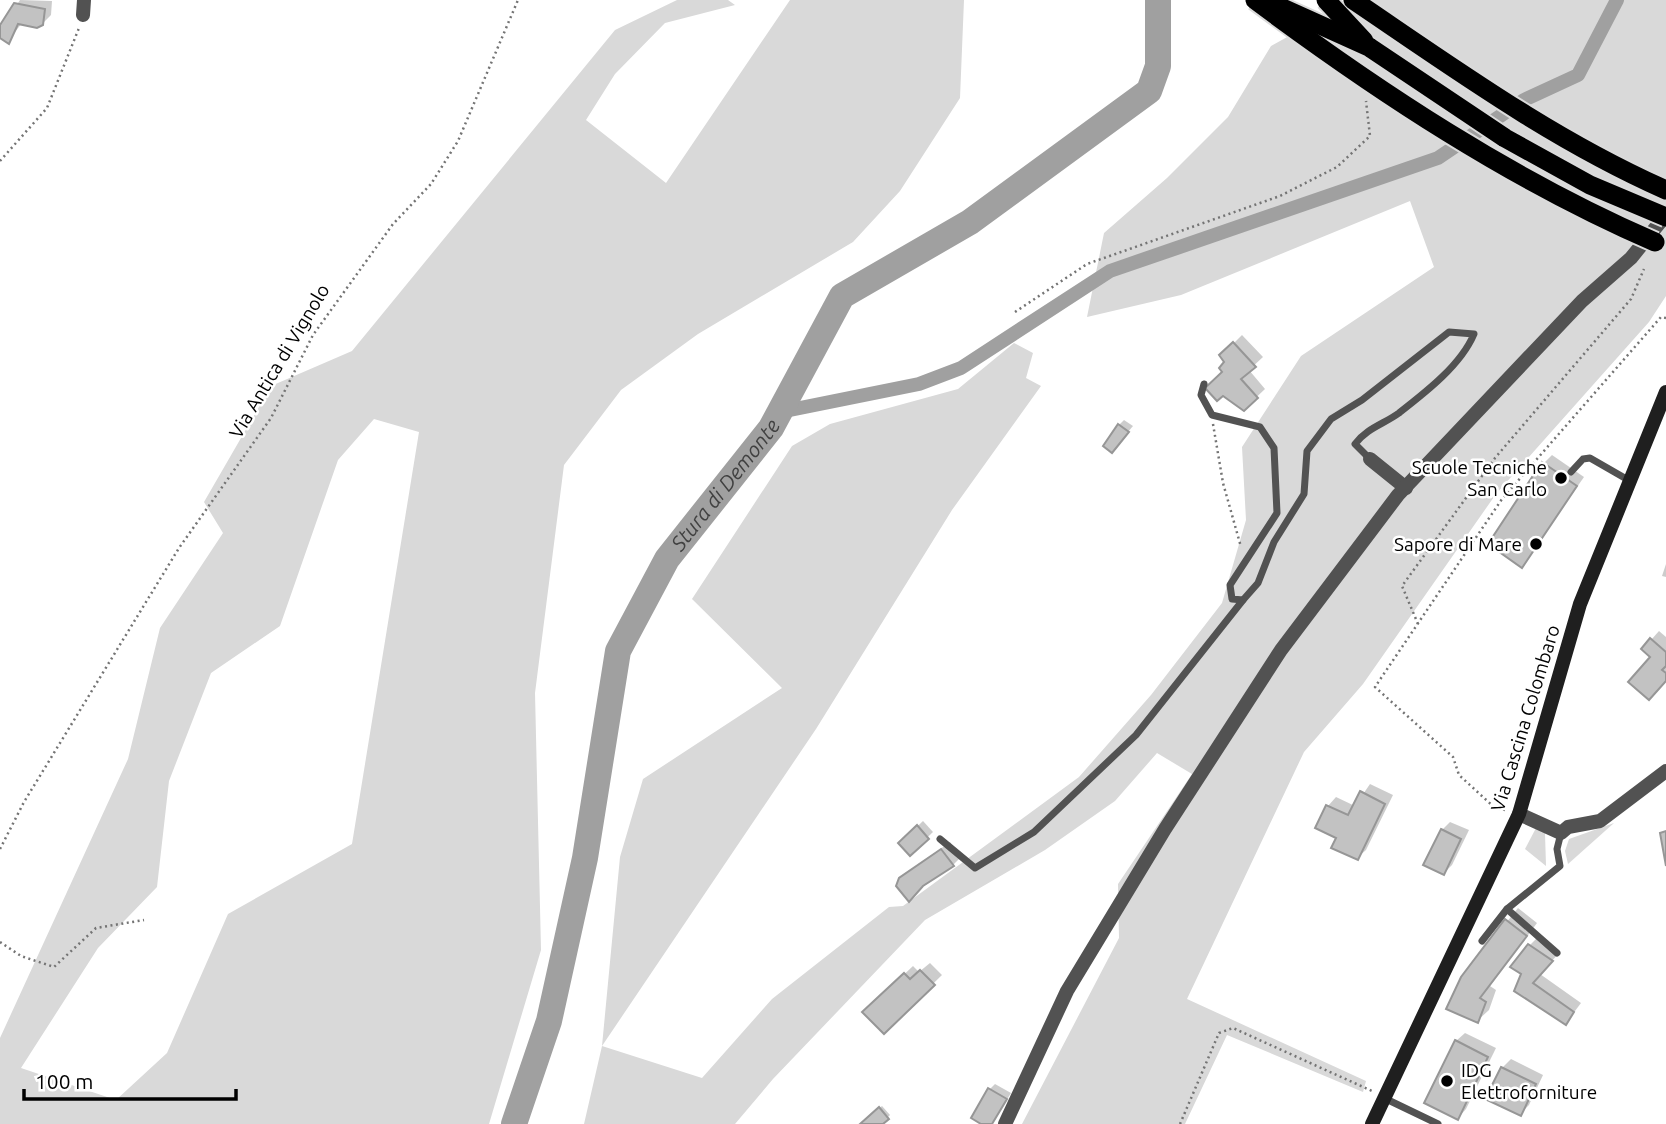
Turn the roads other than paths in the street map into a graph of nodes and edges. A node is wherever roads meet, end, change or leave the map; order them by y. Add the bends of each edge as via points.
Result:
1 (84, 0) edge
2 (1255, 0) edge
3 (1264, 0) edge
4 (1326, 0) edge
5 (1353, 0) edge
6 (83, 15) road end
7 (1370, 47) junction
8 (1666, 190) edge
9 (1666, 216) edge
10 (1661, 245) edge
11 (1204, 384) dead end
12 (1666, 392) edge
13 (1370, 458) joint
14 (1571, 472) dead end
15 (1630, 481) junction
16 (1400, 484) junction
17 (1243, 600) junction
18 (1666, 771) edge
19 (1519, 814) junction
20 (1561, 833) junction
21 (940, 839) dead end
22 (1507, 909) junction
23 (1482, 941) dead end
24 (1557, 953) dead end
25 (1384, 1098) junction
26 (1005, 1124) edge
27 (1372, 1124) edge
28 (1438, 1124) edge

1 - 6 street
2 - 10 highway, bridge via 1493,161 1566,202
3 - 7 highway, bridge
4 - 7 highway, bridge
5 - 8 highway, bridge via 1524,116
7 - 9 highway, bridge via 1537,157
9 - 16 street via 1631,258
11 - 17 lane via 1200,395 1212,415 1260,427 1274,448 1278,513 1230,585 1232,599
12 - 15 main road, Via Cascina Colombaro
13 - 16 street
13 - 17 lane via 1355,444 1363,433 1398,414 1466,353 1474,334 1449,332 1331,419 1307,451 1304,494 1274,542 1258,583
14 - 15 lane via 1590,458
15 - 19 main road, Via Cascina Colombaro via 1580,604
16 - 26 street via 1281,650 1165,829 1067,991
17 - 21 lane via 1136,734 1034,832 975,868
18 - 20 street via 1600,821 1568,827
19 - 20 street
19 - 25 main road, Via Cascina Colombaro
20 - 22 lane via 1557,849 1560,866
22 - 23 lane
22 - 24 lane
25 - 27 main road, Via Cascina Colombaro
25 - 28 lane

